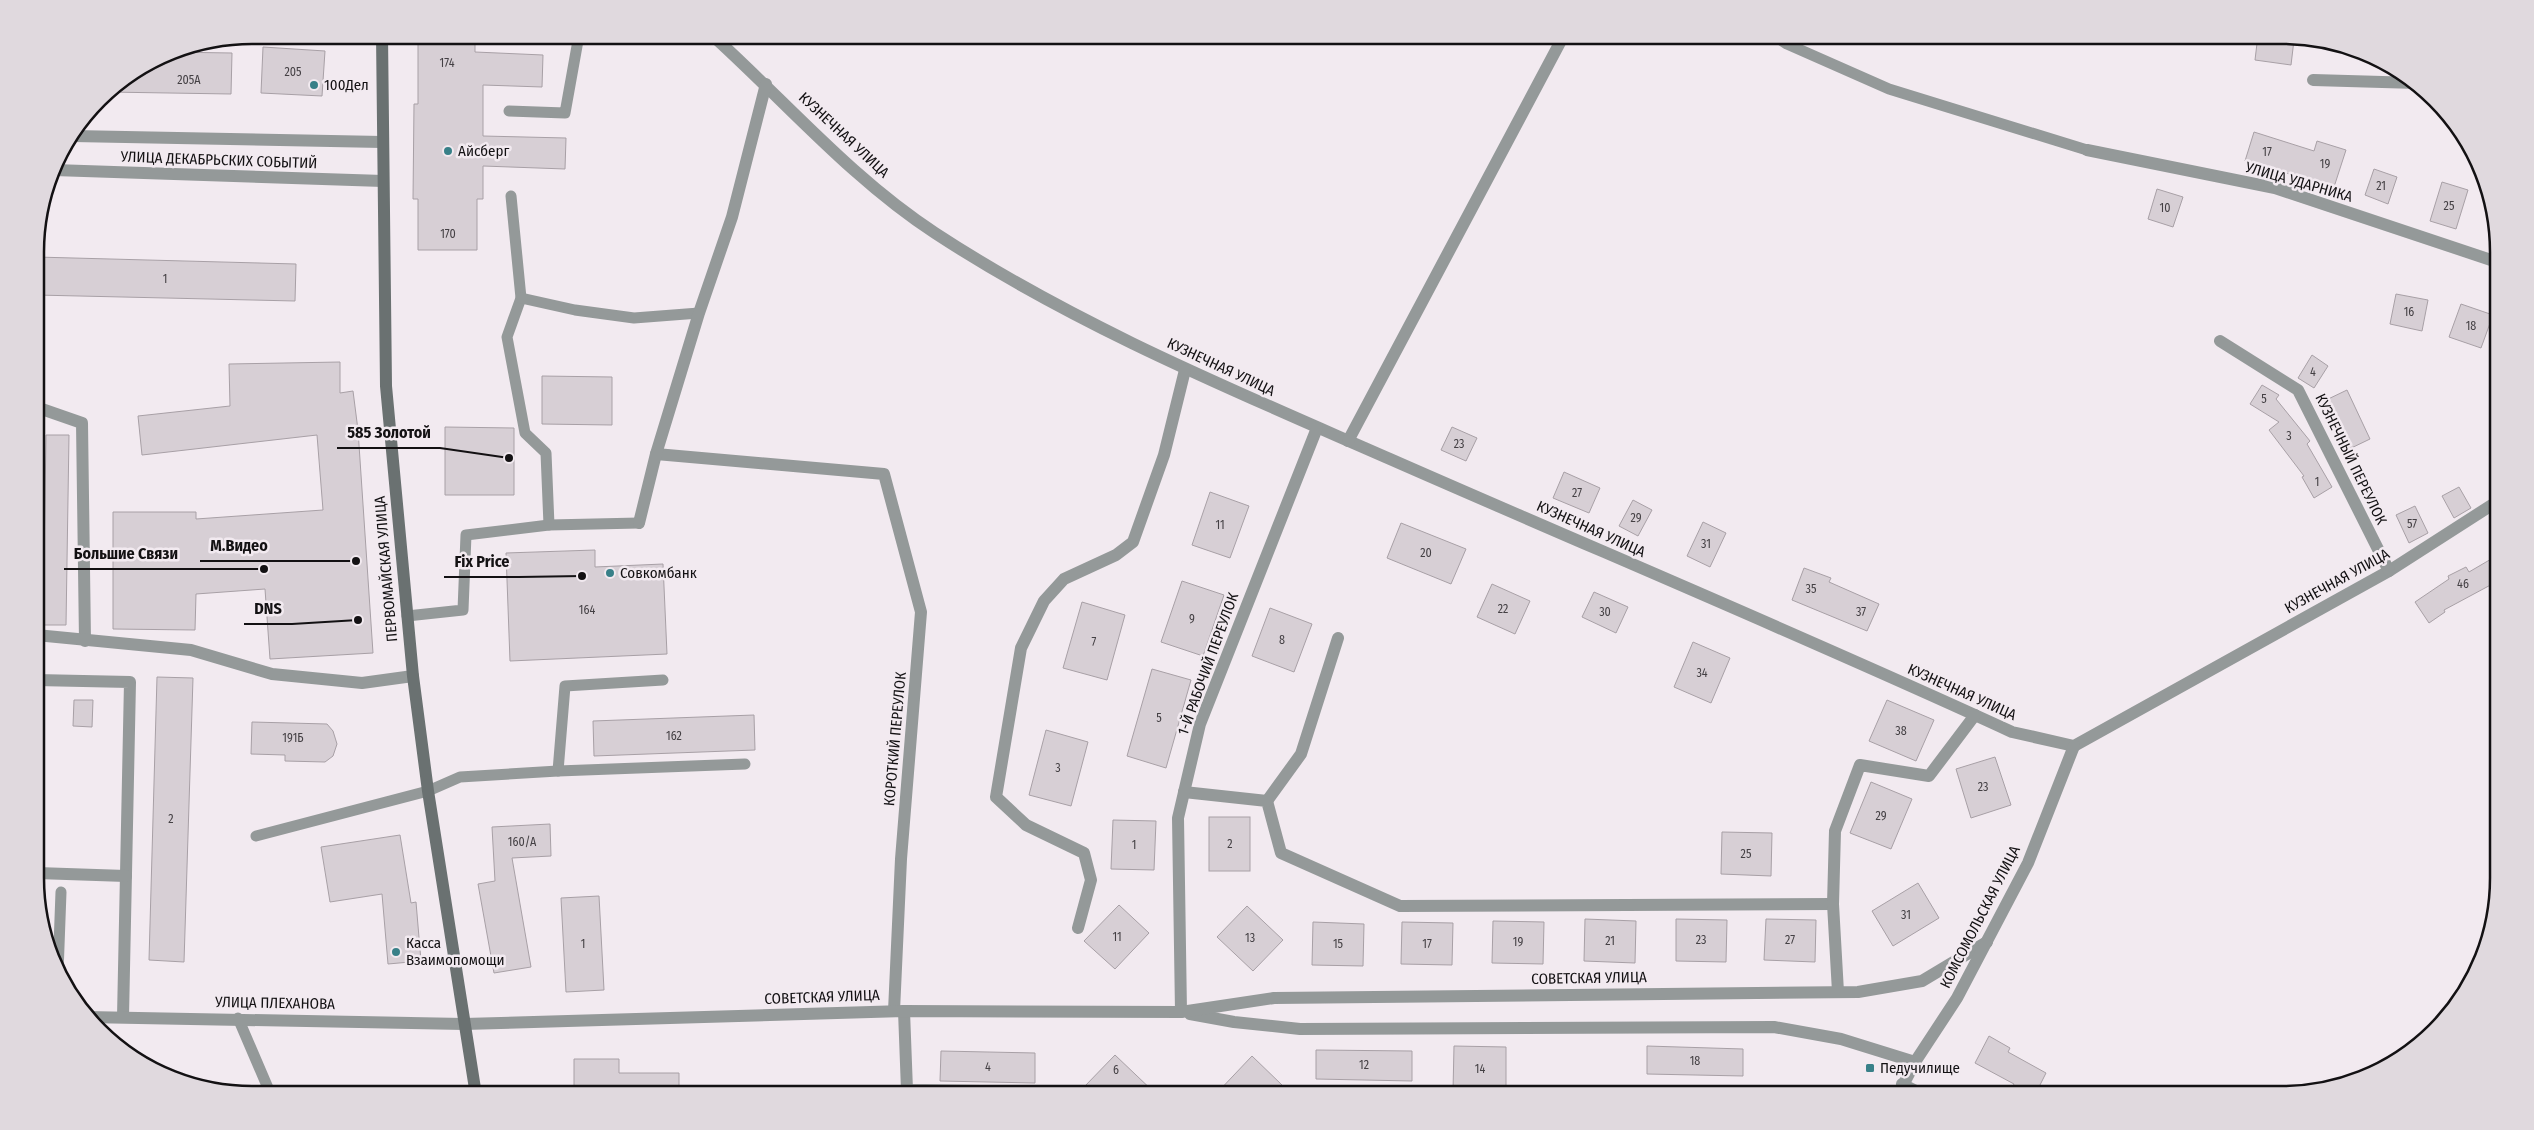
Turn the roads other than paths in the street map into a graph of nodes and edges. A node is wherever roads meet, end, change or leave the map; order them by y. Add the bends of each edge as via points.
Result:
1 (382, 44) edge
2 (577, 44) edge
3 (722, 44) edge
4 (1559, 44) edge
5 (1787, 44) edge
6 (2313, 80) dead end
7 (2403, 83) edge
8 (766, 84) junction
9 (509, 111) dead end
10 (79, 136) edge
11 (382, 142) junction
12 (2087, 150) joint
13 (61, 170) edge
14 (383, 181) junction
15 (511, 196) dead end
16 (2490, 260) edge
17 (521, 298) junction
18 (698, 313) junction
19 (2220, 341) dead end
20 (1185, 370) junction
21 (44, 410) edge
22 (1317, 428) junction
23 (1348, 440) junction
24 (656, 454) junction
25 (2490, 506) edge
26 (640, 523) joint
27 (549, 525) junction
28 (2388, 571) junction
29 (407, 616) junction
30 (44, 636) edge
31 (1338, 638) dead end
32 (85, 641) junction
33 (412, 676) junction
34 (44, 680) edge
35 (663, 680) dead end
36 (1975, 715) junction
37 (2074, 746) junction
38 (745, 764) dead end
39 (558, 771) junction
40 (428, 791) junction
41 (1184, 792) junction
42 (1267, 801) junction
43 (256, 836) dead end
44 (44, 873) edge
45 (126, 876) junction
46 (61, 892) dead end
47 (1833, 904) junction
48 (1078, 928) dead end
49 (1987, 942) junction
50 (59, 955) edge
51 (1838, 992) junction
52 (899, 1011) junction
53 (1181, 1012) junction
54 (96, 1016) edge
55 (123, 1017) junction
56 (238, 1018) junction
57 (464, 1024) junction
58 (1915, 1062) junction
59 (267, 1086) edge
60 (474, 1086) edge
61 (907, 1086) edge
62 (1902, 1086) edge

1 - 11 main road, ПЕРВОМАЙСКАЯ УЛИЦА
2 - 9 lane via 565,113
3 - 8 street, КУЗНЕЧНАЯ УЛИЦА
4 - 23 street
5 - 12 lane via 1889,89
6 - 7 street
8 - 18 street via 732,217
8 - 20 street, КУЗНЕЧНАЯ УЛИЦА via 854,171 933,232 1016,282
10 - 11 street, УЛИЦА ДЕКАБРЬСКИХ СОБЫТИЙ
11 - 14 main road, ПЕРВОМАЙСКАЯ УЛИЦА
12 - 16 street, УЛИЦА УДАРНИКА via 2275,188
13 - 14 street, УЛИЦА ДЕКАБРЬСКИХ СОБЫТИЙ
14 - 29 main road, ПЕРВОМАЙСКАЯ УЛИЦА via 386,386
15 - 17 lane
17 - 18 lane via 634,318
17 - 27 lane via 507,337 525,433 546,453
18 - 24 street
19 - 28 street, КУЗНЕЧНЫЙ ПЕРЕУЛОК via 2298,390
20 - 22 street, КУЗНЕЧНАЯ УЛИЦА
20 - 48 street via 1164,455 1133,542 1116,555 1064,580 1044,601 1021,648 996,797 1026,825 1084,853 1091,880
21 - 32 street via 82,422
22 - 23 street, КУЗНЕЧНАЯ УЛИЦА
22 - 41 street, 1-Й РАБОЧИЙ ПЕРЕУЛОК via 1200,724
23 - 36 street, КУЗНЕЧНАЯ УЛИЦА
24 - 26 street
24 - 52 street, КОРОТКИЙ ПЕРЕУЛОК via 884,474 921,612 901,859
25 - 28 street, КУЗНЕЧНАЯ УЛИЦА
26 - 27 lane
27 - 29 lane via 466,535 463,610
28 - 37 street, КУЗНЕЧНАЯ УЛИЦА
29 - 33 main road, ПЕРВОМАЙСКАЯ УЛИЦА
30 - 32 street
31 - 42 street via 1301,754
32 - 33 street via 191,650 272,674 362,683
33 - 40 main road, ПЕРВОМАЙСКАЯ УЛИЦА
34 - 45 street via 130,682
35 - 39 lane via 565,686
36 - 37 street, КУЗНЕЧНАЯ УЛИЦА via 2012,732
36 - 47 street via 1929,776 1860,765 1834,831
37 - 49 street, КОМСОМОЛЬСКАЯ УЛИЦА via 2028,863
38 - 39 lane
39 - 40 lane via 460,778
40 - 43 lane
40 - 57 main road, ПЕРВОМАЙСКАЯ УЛИЦА
41 - 42 street
41 - 53 street, 1-Й РАБОЧИЙ ПЕРЕУЛОК via 1178,818
42 - 47 street via 1281,853 1400,906
44 - 45 street
45 - 55 street
46 - 50 lane
47 - 51 street
49 - 51 street, СОВЕТСКАЯ УЛИЦА via 1922,981 1858,992
49 - 58 street, КОМСОМОЛЬСКАЯ УЛИЦА via 1957,998
51 - 53 street, СОВЕТСКАЯ УЛИЦА via 1274,998
52 - 53 street, СОВЕТСКАЯ УЛИЦА
52 - 57 street, СОВЕТСКАЯ УЛИЦА
52 - 61 street, КОРОТКИЙ ПЕРЕУЛОК
53 - 58 street, СОВЕТСКАЯ УЛИЦА via 1300,1029 1774,1027 1842,1039
54 - 55 street, УЛИЦА ПЛЕХАНОВА
55 - 56 street, УЛИЦА ПЛЕХАНОВА
56 - 57 street, УЛИЦА ПЛЕХАНОВА
56 - 59 lane
57 - 60 main road, ПЕРВОМАЙСКАЯ УЛИЦА
58 - 62 street, КОМСОМОЛЬСКАЯ УЛИЦА

